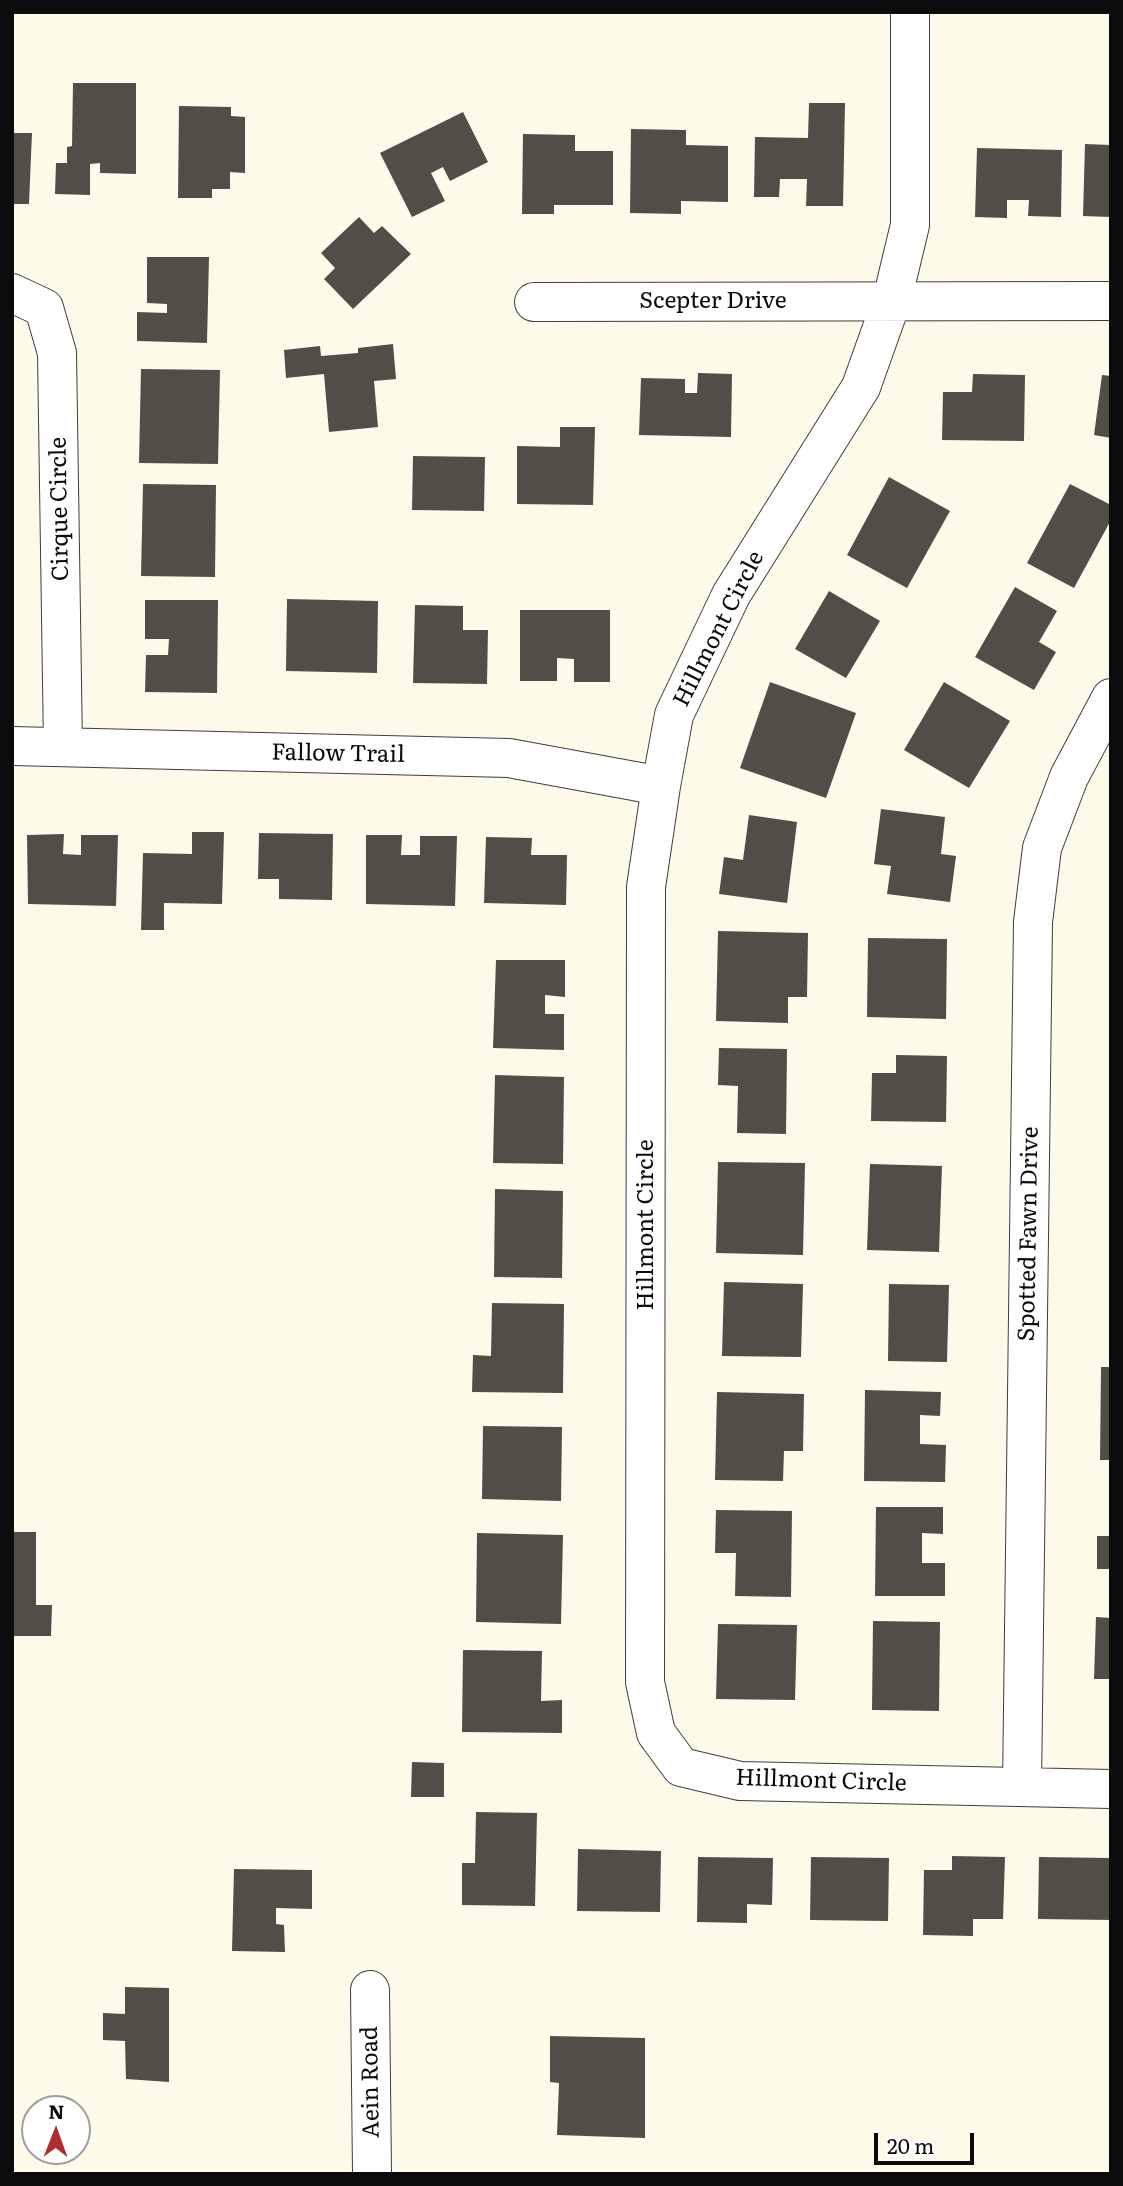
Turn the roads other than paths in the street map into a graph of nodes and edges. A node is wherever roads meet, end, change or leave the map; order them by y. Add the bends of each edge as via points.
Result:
1 (910, 12) edge
2 (12, 293) edge
3 (892, 300) junction
4 (1111, 301) edge
5 (534, 302) dead end
6 (1111, 698) edge
7 (12, 746) edge
8 (63, 747) junction
9 (661, 786) junction
10 (1022, 1787) junction
11 (1111, 1789) edge
12 (370, 1990) dead end
13 (372, 2174) edge

1 - 3 street, Hillmont Circle via 910,225
2 - 8 street, Cirque Circle via 44,308 57,353
3 - 4 street
3 - 5 street, Scepter Drive
3 - 9 street, Hillmont Circle via 861,387 731,595 674,715
6 - 10 street, Spotted Fawn Drive via 1069,778 1042,848 1033,922
7 - 8 street, Fallow Trail
8 - 9 street, Fallow Trail via 509,758
9 - 10 street, Hillmont Circle via 646,887 645,1682 656,1733 681,1767 740,1781
10 - 11 street, Hillmont Circle
12 - 13 street, Aein Road

